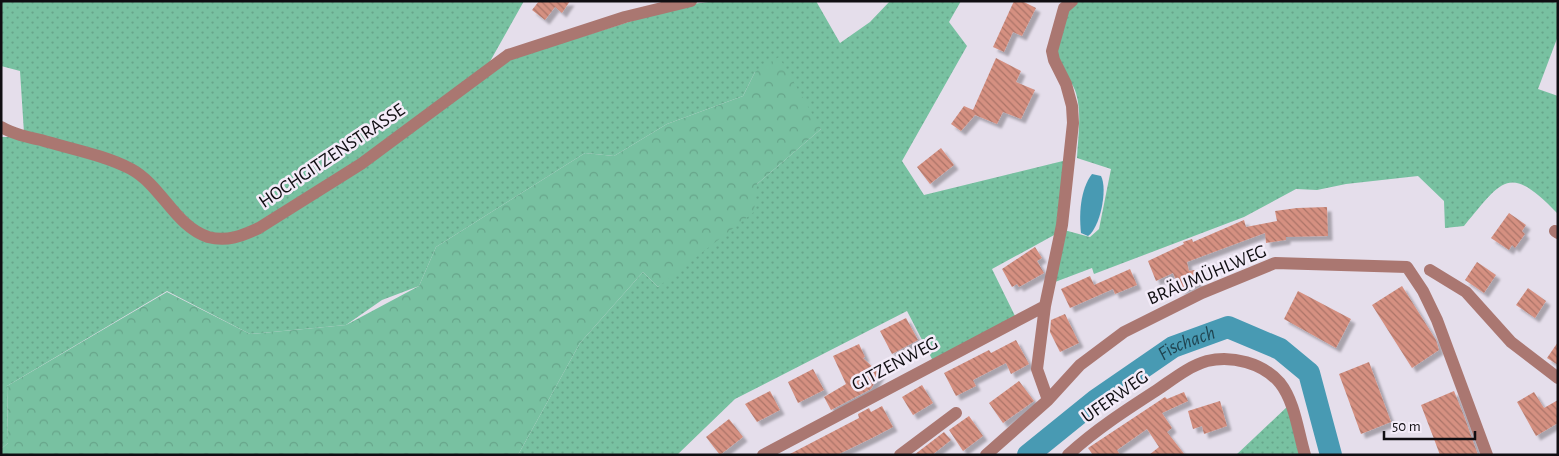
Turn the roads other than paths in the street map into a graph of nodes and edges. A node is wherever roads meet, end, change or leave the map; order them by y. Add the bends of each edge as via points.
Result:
1 (691, 1) edge
2 (1072, 1) edge
3 (1, 127) edge
4 (1430, 270) dead end
5 (1045, 306) junction
6 (1558, 378) edge
7 (1048, 400) junction
8 (956, 413) dead end
9 (763, 455) edge
10 (900, 455) edge
11 (986, 455) edge
12 (1068, 455) edge
13 (1305, 455) edge
14 (1487, 455) edge

1 - 3 street, HOCHGITZENSTRASSE via 625,17 508,55 361,164 258,228 231,239 209,237 190,227 155,187 132,170
2 - 5 street via 1064,8 1052,51 1066,84 1073,123 1062,225
4 - 6 street via 1466,292 1511,342
5 - 7 street via 1037,369
5 - 9 street, GITZENWEG
7 - 11 street, BRÄUMÜHLWEG
7 - 14 street, BRÄUMÜHLWEG via 1080,365 1124,332 1202,293 1275,263 1395,266 1407,268 1412,273 1437,320
8 - 10 street
12 - 13 street, UFERWEG via 1169,382 1205,362 1218,359 1256,365 1281,384 1289,398

